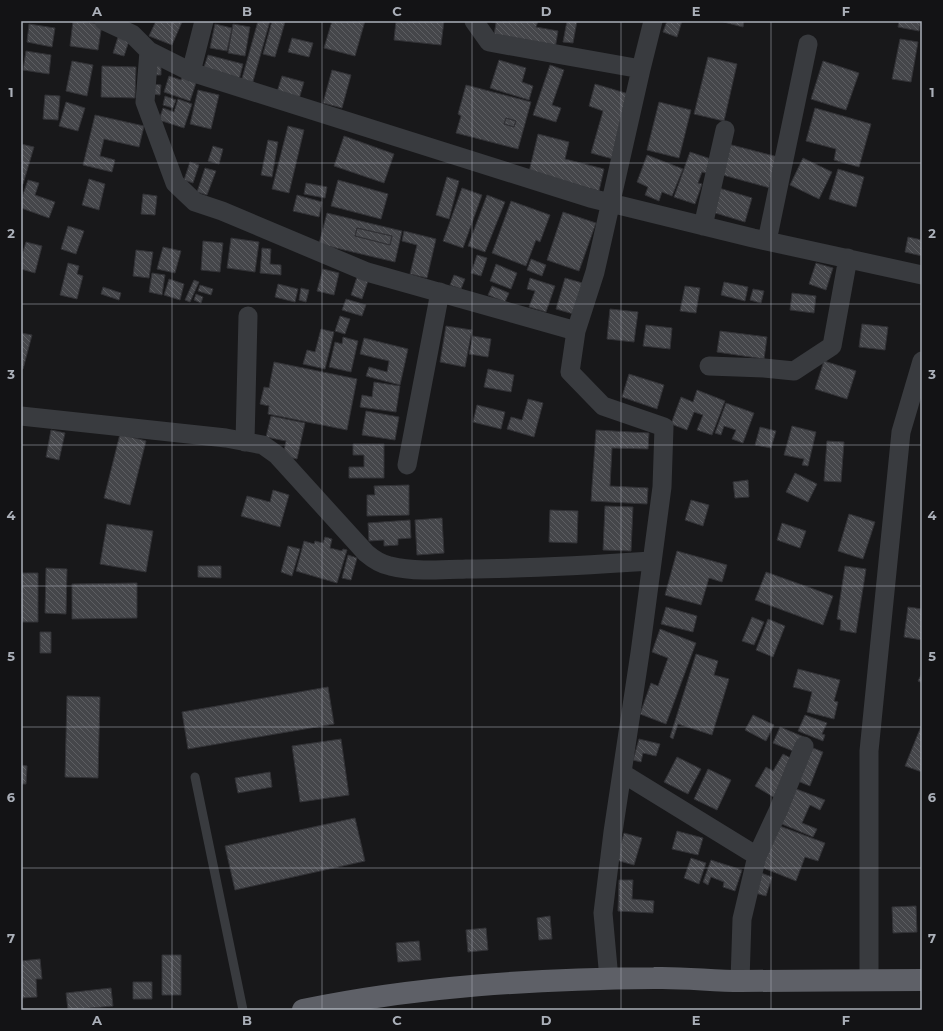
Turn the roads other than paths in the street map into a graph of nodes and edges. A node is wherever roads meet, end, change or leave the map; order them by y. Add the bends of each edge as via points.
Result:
1 (104, 21) edge
2 (204, 21) edge
3 (474, 21) edge
4 (653, 21) edge
5 (808, 44) dead end
6 (150, 50) junction
7 (641, 69) junction
8 (191, 72) junction
9 (725, 130) dead end
10 (610, 202) junction
11 (702, 226) junction
12 (767, 240) junction
13 (848, 258) junction
14 (922, 275) edge
15 (440, 292) junction
16 (248, 316) dead end
17 (576, 331) junction
18 (922, 361) edge
19 (709, 366) dead end
20 (21, 416) edge
21 (245, 442) junction
22 (407, 465) dead end
23 (652, 561) junction
24 (804, 746) dead end
25 (622, 774) junction
26 (195, 777) dead end
27 (757, 856) junction
28 (609, 979) junction
29 (869, 980) junction
30 (922, 980) edge
31 (740, 981) junction
32 (243, 1010) edge
33 (303, 1010) edge

1 - 6 street via 132,34
2 - 8 street
3 - 7 street via 489,42
4 - 7 street
5 - 12 street
6 - 8 street
6 - 15 street via 145,102 175,183 195,202 368,272
7 - 10 street
8 - 10 street via 590,198
9 - 11 street
10 - 11 street
10 - 17 street via 595,272
11 - 12 street
12 - 13 street
13 - 14 street
13 - 19 street via 832,346 794,371
15 - 17 street
15 - 22 street
16 - 21 street
17 - 23 street via 570,372 603,406 664,427 662,487
18 - 29 street via 901,432 869,751
20 - 21 street
21 - 23 street via 263,445 277,455 366,553 375,561 390,566 438,570 514,569
23 - 25 street
24 - 27 street
25 - 27 street
25 - 28 street via 603,913
26 - 32 lane
27 - 31 street via 742,919
28 - 31 highway
28 - 33 highway via 486,984 410,992
29 - 30 highway
29 - 31 highway

